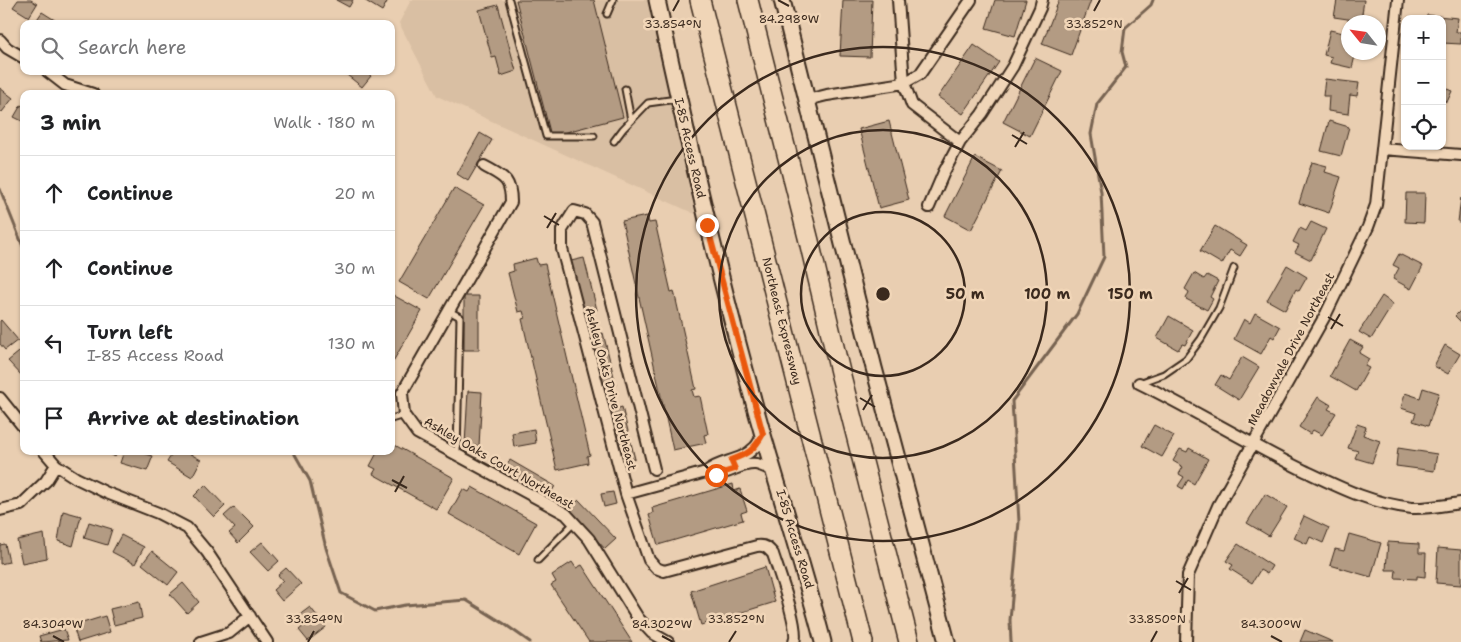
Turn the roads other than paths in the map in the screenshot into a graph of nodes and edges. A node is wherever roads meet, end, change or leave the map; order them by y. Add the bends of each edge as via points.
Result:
1 (510, 0) edge
2 (613, 0) edge
3 (658, 0) edge
4 (700, 0) edge
5 (748, 0) edge
6 (782, 0) edge
7 (898, 0) edge
8 (971, 0) edge
9 (1042, 0) edge
10 (1398, 0) edge
11 (608, 14) dead end
12 (0, 40) edge
13 (20, 56) edge
14 (52, 75) edge
15 (904, 83) junction
16 (625, 89) dead end
17 (81, 90) edge
18 (679, 99) junction
19 (807, 100) junction
20 (631, 120) junction
21 (594, 136) dead end
22 (614, 141) dead end
23 (960, 142) junction
24 (1382, 149) junction
25 (1461, 155) edge
26 (484, 166) dead end
27 (929, 207) dead end
28 (1234, 268) dead end
29 (448, 310) junction
30 (1139, 383) joint
31 (0, 398) edge
32 (404, 415) junction
33 (395, 418) edge
34 (20, 423) edge
35 (763, 434) junction
36 (1252, 445) junction
37 (47, 455) edge
38 (458, 455) junction
39 (56, 465) junction
40 (733, 465) junction
41 (654, 470) dead end
42 (774, 471) junction
43 (626, 494) junction
44 (1461, 503) edge
45 (0, 510) edge
46 (574, 523) junction
47 (538, 560) dead end
48 (250, 616) junction
49 (201, 642) edge
50 (267, 642) edge
51 (668, 642) edge
52 (794, 642) edge
53 (823, 642) edge
54 (863, 642) edge
55 (909, 642) edge
56 (946, 642) edge
57 (1186, 642) edge

1 - 21 lane via 546,136
2 - 11 lane
3 - 18 main road, I-85 Access Road
4 - 54 highway, Northeast Expressway
5 - 55 highway
6 - 19 main road
7 - 15 street
8 - 15 street via 920,74
9 - 23 street via 1013,66
10 - 24 street, Meadowvale Drive Northeast
12 - 13 street
14 - 17 street via 65,85
15 - 19 street
15 - 23 street via 912,104
16 - 20 lane
18 - 20 lane via 648,103
18 - 35 main road, I-85 Access Road via 707,225
19 - 56 main road
20 - 22 lane
23 - 27 street
24 - 25 street
24 - 36 street, Meadowvale Drive Northeast via 1376,205 1368,227 1326,314
26 - 29 street via 503,177 511,188 510,202
28 - 30 lane via 1219,308 1186,359 1164,374
29 - 32 street via 402,393
29 - 38 lane via 460,317
30 - 36 street
31 - 34 street
32 - 33 lane
32 - 38 street, Ashley Oaks Court Northeast via 417,433
35 - 40 street via 755,448
35 - 42 main road, I-85 Access Road
36 - 44 street via 1345,491 1373,501 1414,508
36 - 57 street, Meadowvale Drive Northeast via 1218,506 1188,575
37 - 39 street
38 - 46 street, Ashley Oaks Court Northeast via 566,514
39 - 45 street via 46,481 20,505
39 - 48 street via 107,493 187,528 208,552
40 - 42 street via 756,464
40 - 43 street via 713,466 706,472
41 - 43 street, Ashley Oaks Drive Northeast via 592,222 585,214 574,211 562,230 562,249
42 - 53 main road, I-85 Access Road
43 - 52 street, Ashley Oaks Drive Northeast via 649,560 656,568 664,571 758,546 769,548 794,622
46 - 47 lane
46 - 51 street, Ashley Oaks Court Northeast via 589,539 638,618 652,633
48 - 49 street via 229,633
48 - 50 street

